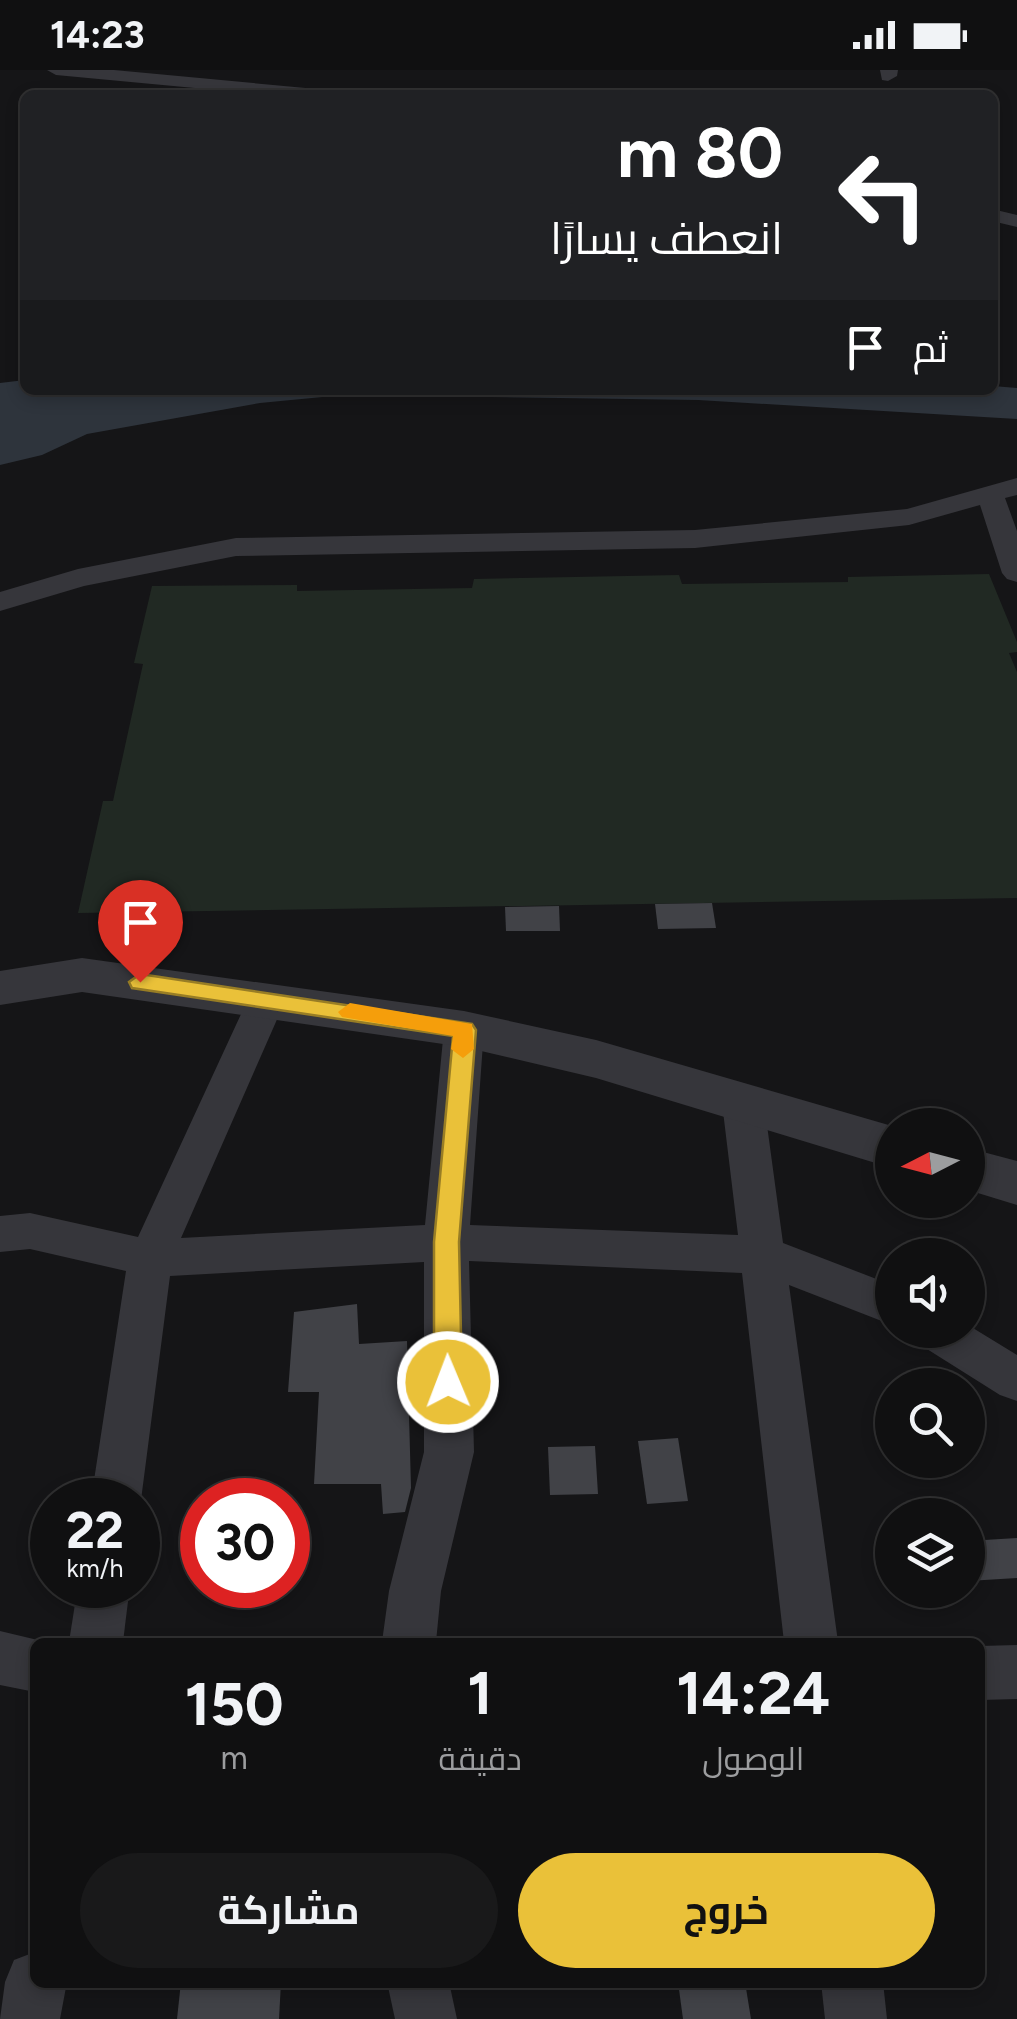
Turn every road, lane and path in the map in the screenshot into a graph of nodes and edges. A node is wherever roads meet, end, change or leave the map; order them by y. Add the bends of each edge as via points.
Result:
1 (56, 70) edge
2 (272, 90) edge
3 (1004, 491) edge
4 (1017, 573) edge
5 (0, 602) edge
6 (0, 988) edge
7 (267, 999) junction
8 (464, 1030) junction
9 (743, 1103) junction
10 (875, 1141) edge
11 (985, 1173) edge
12 (1017, 1183) edge
13 (10, 1242) edge
14 (446, 1242) junction
15 (763, 1255) junction
16 (150, 1258) junction
17 (875, 1298) edge
18 (965, 1348) edge
19 (1017, 1380) edge
20 (119, 1478) edge
21 (101, 1608) edge
22 (97, 1638) edge
23 (409, 1638) edge
24 (811, 1638) edge
25 (0, 1658) edge
26 (30, 1665) edge
27 (1017, 1672) edge
28 (985, 1673) edge
29 (35, 1988) edge
30 (419, 1988) edge
31 (853, 1988) edge
32 (29, 2019) edge
33 (426, 2019) edge
34 (856, 2019) edge

1 - 2 street
3 - 4 street
3 - 5 street via 909,517 695,539 236,547 78,578
6 - 7 street via 82,975
7 - 8 street
7 - 16 street
8 - 9 street via 596,1059
8 - 14 street
9 - 10 street
9 - 15 street
11 - 12 street
13 - 16 street
14 - 15 street
14 - 16 street
14 - 23 street via 449,1452
15 - 17 street
15 - 24 street
16 - 20 street
18 - 19 street
21 - 22 street
25 - 26 street
27 - 28 street
29 - 32 street
30 - 33 street
31 - 34 street

